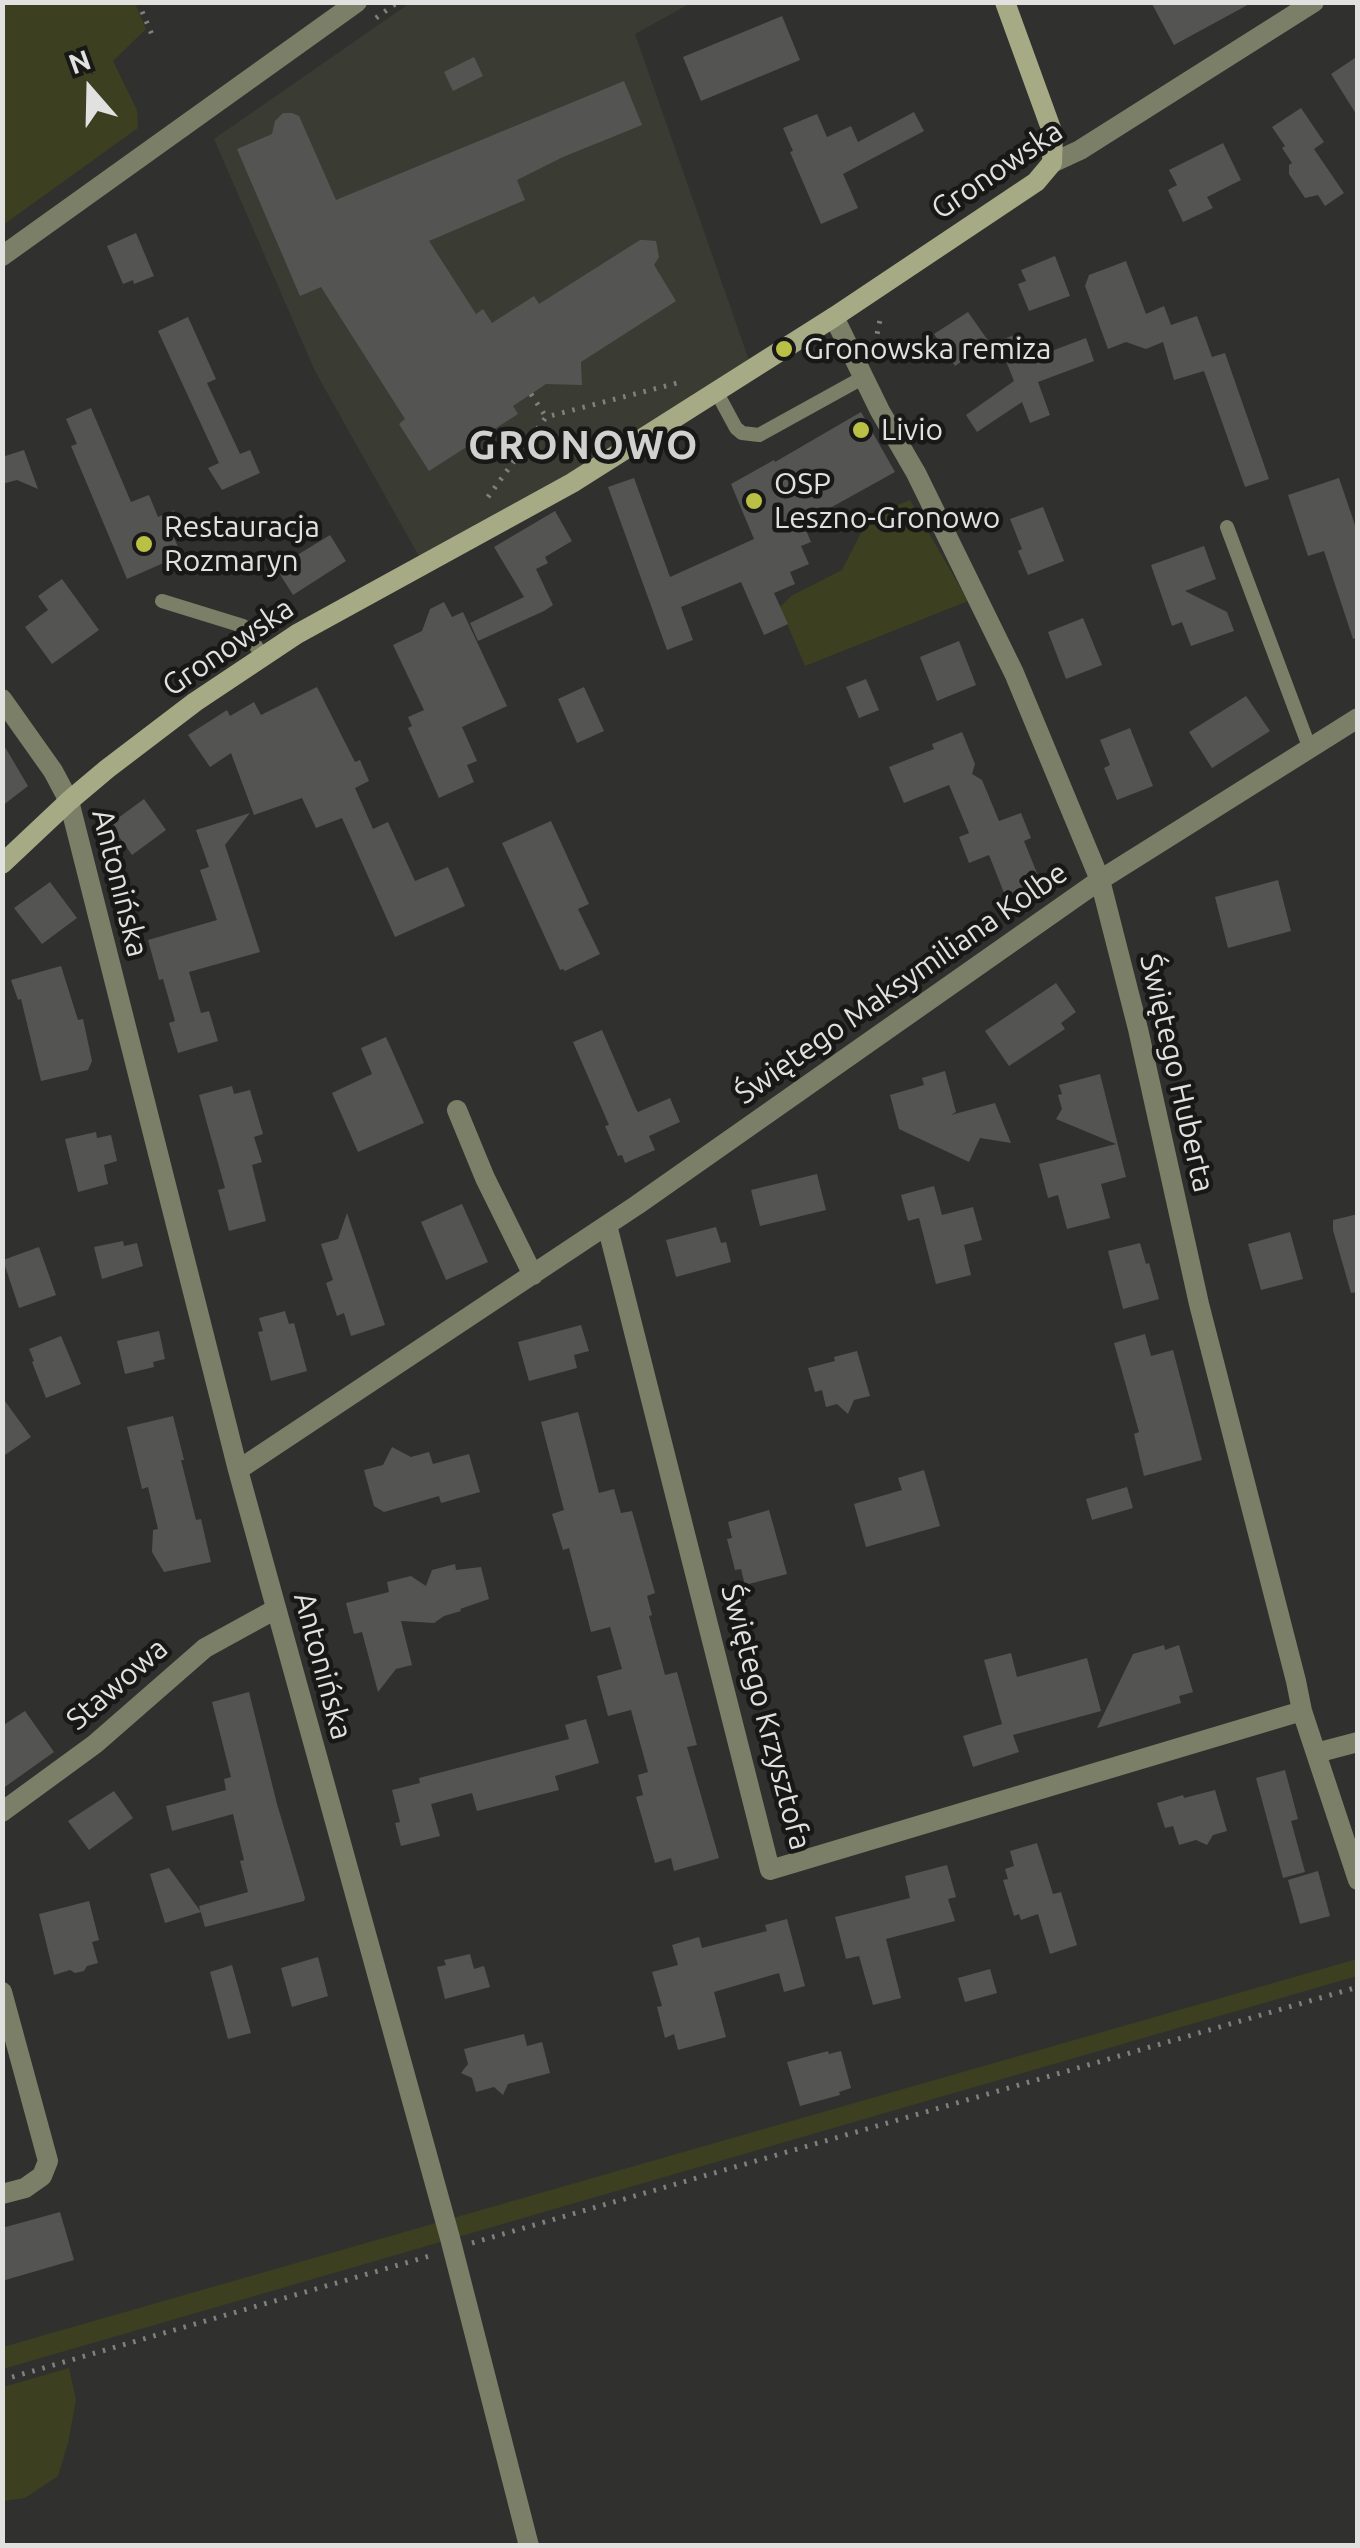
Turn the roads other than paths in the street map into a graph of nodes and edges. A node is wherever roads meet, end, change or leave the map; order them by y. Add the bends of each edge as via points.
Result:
1 (357, 2) edge
2 (1005, 2) edge
3 (1314, 2) edge
4 (1052, 163) junction
5 (2, 256) edge
6 (834, 317) junction
7 (864, 376) junction
8 (716, 392) junction
9 (1228, 527) dead end
10 (162, 600) dead end
11 (263, 658) junction
12 (2, 700) edge
13 (1358, 718) edge
14 (1310, 748) junction
15 (68, 801) junction
16 (2, 864) edge
17 (1100, 880) junction
18 (457, 1110) dead end
19 (607, 1224) junction
20 (532, 1274) junction
21 (238, 1470) junction
22 (276, 1609) junction
23 (1302, 1711) junction
24 (1358, 1742) edge
25 (1316, 1752) junction
26 (2, 1812) edge
27 (1358, 1880) edge
28 (2, 1992) edge
29 (2, 2194) edge
30 (529, 2546) edge

1 - 5 street
2 - 4 street via 1053,134
3 - 4 street, Gronowska
4 - 6 street, Gronowska via 1036,182
6 - 7 street, Świętego Huberta
6 - 8 street, Gronowska
7 - 8 lane via 759,435 736,428
7 - 17 street, Świętego Huberta via 1014,674
8 - 11 street, Gronowska via 572,483
9 - 14 lane
10 - 11 lane via 243,626
11 - 15 street, Gronowska
12 - 15 street, Antonińska
13 - 14 street, Świętego Maksymiliana Kolbe
14 - 17 street, Świętego Maksymiliana Kolbe
15 - 16 street, Gronowska
15 - 21 street, Antonińska
17 - 19 street, Świętego Maksymiliana Kolbe
17 - 23 street, Świętego Huberta
18 - 20 street
19 - 20 street, Świętego Maksymiliana Kolbe
19 - 23 street, Świętego Krzysztofa via 770,1870
20 - 21 street, Świętego Maksymiliana Kolbe
21 - 22 street, Antonińska
22 - 26 street, Stawowa via 204,1648 95,1744
22 - 30 street, Antonińska
23 - 25 street, Świętego Huberta
24 - 25 street
25 - 27 street, Świętego Huberta
28 - 29 street via 48,2161 42,2176

